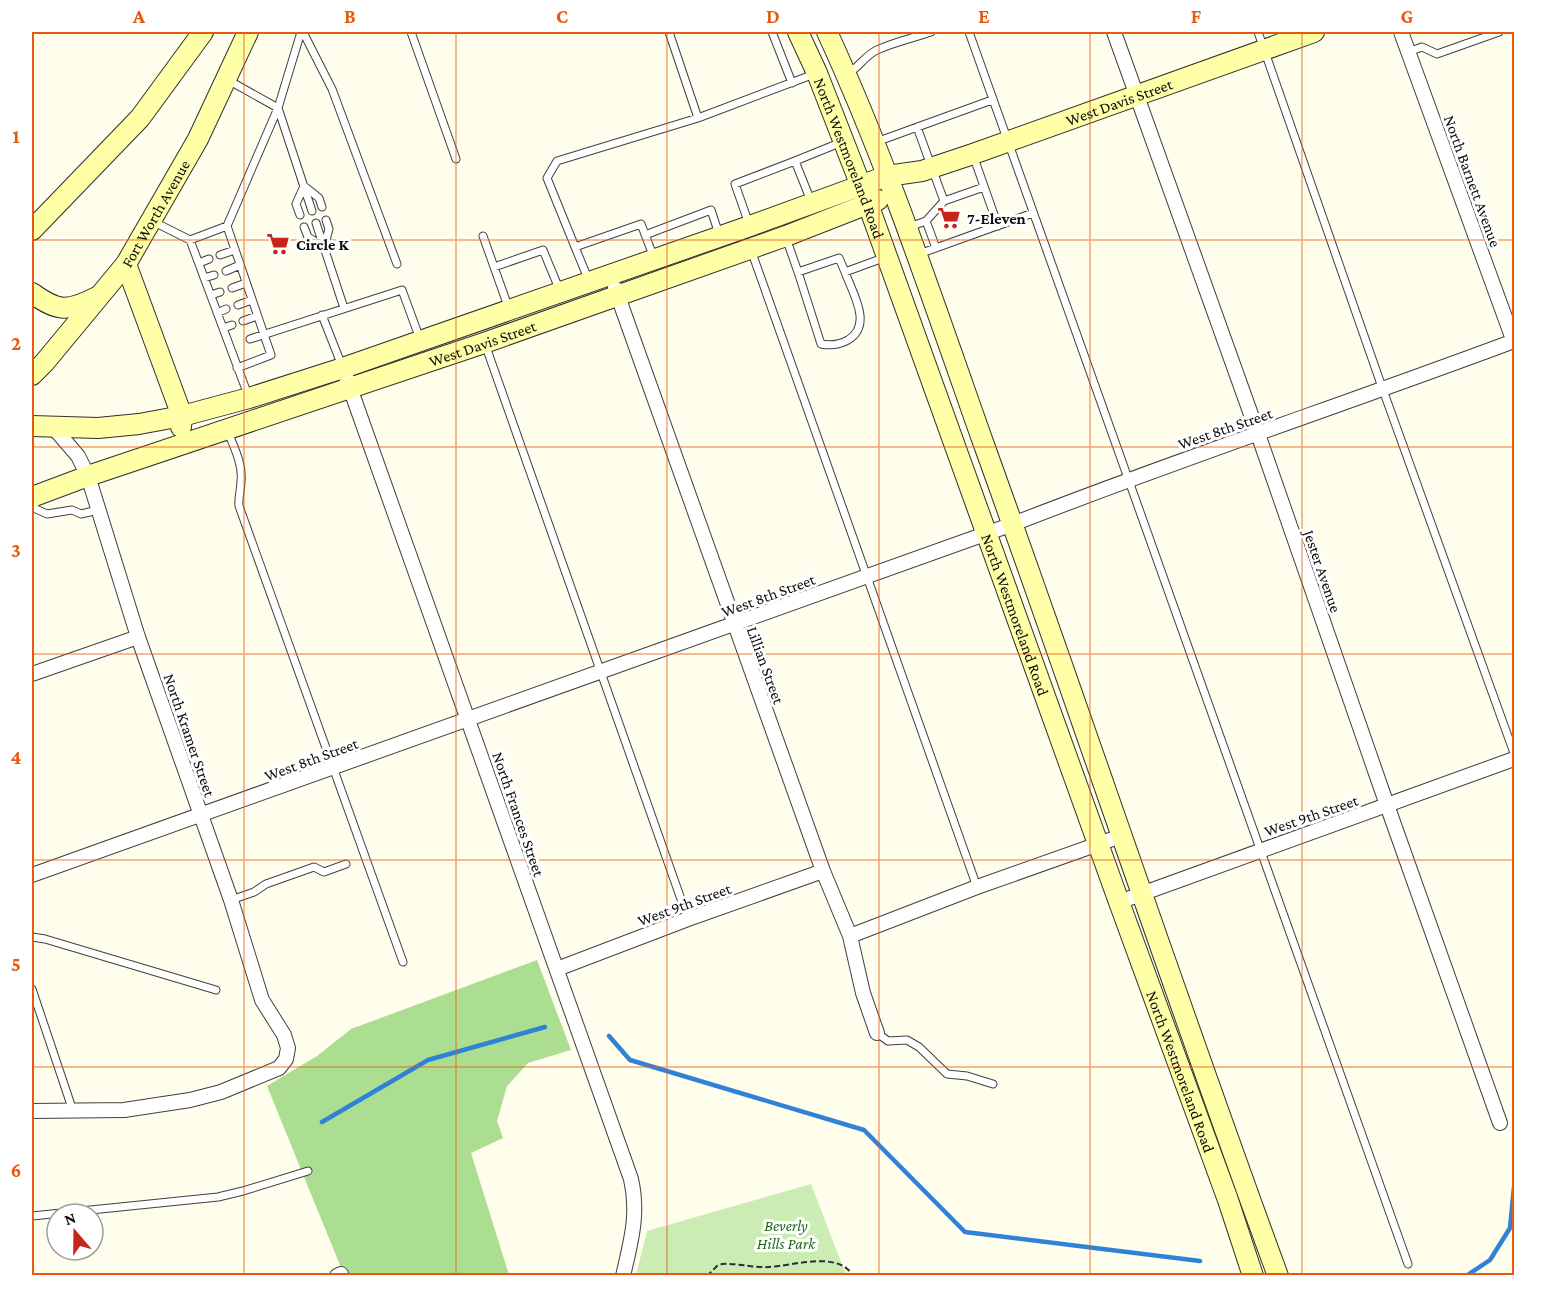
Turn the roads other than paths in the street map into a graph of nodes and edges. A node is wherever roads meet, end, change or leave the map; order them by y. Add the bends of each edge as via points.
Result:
1 (203, 32) edge
2 (249, 32) edge
3 (302, 32) edge
4 (411, 32) edge
5 (669, 32) edge
6 (772, 32) edge
7 (798, 32) edge
8 (827, 32) edge
9 (931, 32) edge
10 (969, 32) edge
11 (1114, 32) edge
12 (1314, 32) edge
13 (1401, 32) edge
14 (1499, 32) edge
15 (1261, 40) edge
16 (1408, 51) junction
17 (844, 69) junction
18 (817, 73) junction
19 (226, 79) junction
20 (792, 82) junction
21 (1137, 95) junction
22 (992, 100) junction
23 (278, 108) junction
24 (698, 118) junction
25 (917, 128) junction
26 (844, 141) junction
27 (1007, 142) junction
28 (874, 143) junction
29 (973, 154) junction
30 (456, 159) dead end
31 (795, 161) junction
32 (927, 170) junction
33 (861, 185) junction
34 (890, 185) junction
35 (304, 186) junction
36 (984, 187) junction
37 (944, 201) junction
38 (812, 203) junction
39 (868, 204) junction
40 (322, 207) dead end
41 (312, 211) dead end
42 (1033, 213) junction
43 (300, 215) dead end
44 (326, 220) dead end
45 (152, 221) junction
46 (926, 221) junction
47 (316, 224) dead end
48 (226, 226) junction
49 (750, 226) junction
50 (998, 226) junction
51 (304, 227) dead end
52 (907, 228) junction
53 (32, 230) edge
54 (645, 235) junction
55 (483, 236) dead end
56 (720, 236) junction
57 (786, 236) junction
58 (190, 240) junction
59 (324, 247) junction
60 (574, 247) junction
61 (750, 248) junction
62 (936, 248) junction
63 (235, 250) junction
64 (220, 255) dead end
65 (916, 255) junction
66 (887, 257) junction
67 (654, 258) junction
68 (209, 260) dead end
69 (199, 263) junction
70 (126, 264) junction
71 (397, 264) dead end
72 (240, 265) junction
73 (494, 267) junction
74 (226, 271) dead end
75 (798, 272) junction
76 (845, 272) junction
77 (610, 274) junction
78 (214, 275) dead end
79 (204, 278) junction
80 (589, 281) junction
81 (246, 283) junction
82 (232, 288) dead end
83 (560, 291) junction
84 (220, 292) dead end
85 (32, 293) edge
86 (102, 294) junction
87 (618, 294) junction
88 (210, 295) junction
89 (252, 300) junction
90 (238, 305) dead end
91 (344, 308) junction
92 (226, 309) dead end
93 (509, 309) junction
94 (217, 313) junction
95 (322, 315) junction
96 (257, 316) junction
97 (243, 321) dead end
98 (232, 325) dead end
99 (223, 328) junction
100 (264, 334) junction
101 (250, 339) dead end
102 (421, 341) junction
103 (1514, 341) edge
104 (238, 343) dead end
105 (484, 343) junction
106 (229, 347) junction
107 (237, 368) junction
108 (343, 368) junction
109 (32, 375) edge
110 (350, 389) junction
111 (1383, 390) junction
112 (249, 398) junction
113 (182, 416) junction
114 (32, 426) edge
115 (52, 427) junction
116 (228, 430) junction
117 (1258, 434) junction
118 (167, 450) junction
119 (88, 476) junction
120 (1129, 480) junction
121 (32, 500) edge
122 (98, 510) junction
123 (1013, 524) junction
124 (987, 533) junction
125 (867, 577) junction
126 (735, 624) junction
127 (138, 637) junction
128 (601, 672) junction
129 (32, 674) edge
130 (468, 720) junction
131 (1515, 753) edge
132 (1515, 759) edge
133 (333, 768) junction
134 (1387, 805) junction
135 (201, 816) junction
136 (1121, 836) junction
137 (1098, 844) junction
138 (1259, 850) junction
139 (346, 864) dead end
140 (823, 872) junction
141 (32, 875) edge
142 (977, 887) junction
143 (1141, 894) junction
144 (231, 900) junction
145 (1119, 902) junction
146 (688, 919) junction
147 (850, 936) junction
148 (32, 937) edge
149 (403, 962) dead end
150 (557, 969) junction
151 (32, 989) edge
152 (216, 990) dead end
153 (877, 1033) joint
154 (993, 1084) dead end
155 (32, 1111) edge
156 (73, 1111) junction
157 (1500, 1123) dead end
158 (308, 1171) dead end
159 (32, 1216) edge
160 (1408, 1264) dead end
161 (623, 1275) edge
162 (1253, 1275) edge
163 (1278, 1275) edge

1 - 53 main road via 140,118
2 - 19 main road, Fort Worth Avenue
3 - 23 lane
3 - 71 lane via 332,89
4 - 30 lane
5 - 24 lane
6 - 20 lane
7 - 18 main road, North Westmoreland Road
8 - 17 main road, North Westmoreland Road
9 - 17 lane via 877,50 855,69
10 - 22 lane
11 - 21 street, Jester Avenue
12 - 15 main road, West Davis Street
13 - 16 street, North Barnett Avenue
14 - 16 lane via 1437,54 1422,47
15 - 21 main road, West Davis Street
15 - 111 lane
16 - 103 street, North Barnett Avenue
17 - 18 main road
17 - 28 main road, North Westmoreland Road
18 - 20 lane
18 - 26 main road, North Westmoreland Road
19 - 23 lane
19 - 45 main road, Fort Worth Avenue
20 - 24 lane
21 - 27 main road, West Davis Street
21 - 117 street, Jester Avenue
22 - 25 lane
22 - 27 lane
23 - 35 lane
23 - 48 lane
24 - 60 lane via 557,161 547,178
25 - 28 lane
25 - 32 lane
26 - 31 lane
26 - 33 main road, North Westmoreland Road
27 - 29 main road, West Davis Street
27 - 42 lane
28 - 34 main road, North Westmoreland Road
29 - 32 main road, West Davis Street
29 - 36 lane
31 - 38 lane
31 - 49 lane via 735,184
32 - 34 main road, West Davis Street
32 - 37 lane
33 - 34 main road, West Davis Street
33 - 38 main road, West Davis Street
33 - 39 main road, North Westmoreland Road
34 - 39 main road, West Davis Street
34 - 52 main road, North Westmoreland Road
35 - 40 lane via 319,198
35 - 41 lane
35 - 43 lane via 296,204
36 - 37 lane
36 - 50 lane
37 - 46 lane
38 - 49 main road, West Davis Street
39 - 57 main road, West Davis Street
39 - 66 main road, North Westmoreland Road
42 - 50 lane
42 - 120 lane
44 - 59 lane via 329,230
45 - 58 lane
45 - 70 main road, Fort Worth Avenue
46 - 52 lane
46 - 62 lane
47 - 59 lane
48 - 58 lane
48 - 63 lane
49 - 56 main road, West Davis Street
50 - 62 lane
51 - 59 lane via 308,237
52 - 65 main road, North Westmoreland Road
54 - 56 lane via 711,210
54 - 60 lane via 641,224
54 - 67 lane
55 - 73 lane
56 - 67 main road, West Davis Street
57 - 61 main road, West Davis Street
57 - 75 lane
58 - 69 lane
59 - 91 lane
60 - 80 lane
61 - 87 main road, West Davis Street
61 - 125 lane
62 - 65 lane
63 - 64 lane
63 - 72 lane
65 - 123 main road, North Westmoreland Road
66 - 76 lane
66 - 124 main road, North Westmoreland Road
67 - 77 main road, West Davis Street
68 - 69 lane
69 - 79 lane
70 - 86 main road, Fort Worth Avenue
70 - 113 main road
72 - 74 lane
72 - 81 lane
73 - 83 lane via 543,250
73 - 93 lane
75 - 76 lane via 839,258
75 - 76 lane via 821,344 829,346 857,334 861,323
77 - 80 main road, West Davis Street
77 - 87 street, Lillian Street
78 - 79 lane
79 - 88 lane
80 - 83 main road, West Davis Street
81 - 82 lane
81 - 89 lane
83 - 93 main road, West Davis Street
84 - 88 lane
85 - 86 main road via 60,309 77,307
86 - 109 main road, Fort Worth Avenue
87 - 105 main road, West Davis Street
87 - 126 street, Lillian Street
88 - 94 lane
89 - 90 lane
89 - 96 lane
91 - 95 lane
91 - 102 lane via 402,290
92 - 94 lane
93 - 102 main road, West Davis Street
94 - 99 lane
95 - 100 lane
95 - 108 lane
96 - 97 lane
96 - 100 lane
98 - 99 lane
99 - 106 lane
100 - 101 lane
100 - 107 lane via 271,355
102 - 108 main road, West Davis Street
103 - 111 street, West 8th Street
104 - 106 lane
105 - 110 main road, West Davis Street
105 - 128 lane
106 - 107 lane
107 - 112 lane
108 - 110 street, North Frances Street
108 - 112 main road, West Davis Street
110 - 116 main road, West Davis Street
110 - 130 street, North Frances Street
111 - 117 street, West 8th Street
111 - 131 lane
112 - 113 main road, West Davis Street
113 - 115 main road, West Davis Street via 98,428
113 - 118 main road via 180,433
114 - 115 main road, West Davis Street
115 - 119 street, North Kramer Street via 78,456
116 - 118 main road, West Davis Street
116 - 133 lane via 240,463 238,506
117 - 120 street, West 8th Street
117 - 134 street, Jester Avenue
118 - 119 main road, West Davis Street
119 - 121 main road, West Davis Street
119 - 122 street, North Kramer Street
120 - 123 street, West 8th Street
120 - 138 lane
121 - 122 lane via 36,509 47,514
122 - 127 street, North Kramer Street
123 - 124 street, West 8th Street
123 - 136 main road, North Westmoreland Road
124 - 125 street, West 8th Street
124 - 137 main road, North Westmoreland Road
125 - 126 street, West 8th Street
125 - 142 lane
126 - 128 street, West 8th Street
126 - 140 street, Lillian Street
127 - 129 street
127 - 135 street, North Kramer Street
128 - 130 street, West 8th Street
128 - 146 lane
130 - 133 street, West 8th Street
130 - 150 street, North Frances Street
132 - 134 street, West 9th Street
133 - 135 street, West 8th Street
133 - 149 lane
134 - 138 street, West 9th Street
134 - 157 street, Jester Avenue
135 - 141 street, West 8th Street
135 - 144 street, North Kramer Street
136 - 137 street
136 - 143 main road, North Westmoreland Road
137 - 142 street
137 - 145 main road, North Westmoreland Road
138 - 143 street, West 9th Street
138 - 160 lane
139 - 144 lane via 324,872 314,867
140 - 146 street, West 9th Street
140 - 147 street, Lillian Street
142 - 147 street
143 - 145 street, West 9th Street
143 - 163 main road, North Westmoreland Road
144 - 156 street, North Kramer Street via 262,1000 284,1035 286,1059 279,1068 190,1100 124,1110
145 - 162 main road, North Westmoreland Road
146 - 150 street, West 9th Street
147 - 153 street, Lillian Street
148 - 152 lane
150 - 161 street, North Frances Street via 631,1179 635,1215
151 - 156 lane
153 - 154 lane via 888,1041 907,1041 919,1047 947,1074
155 - 156 street
158 - 159 lane via 218,1197

